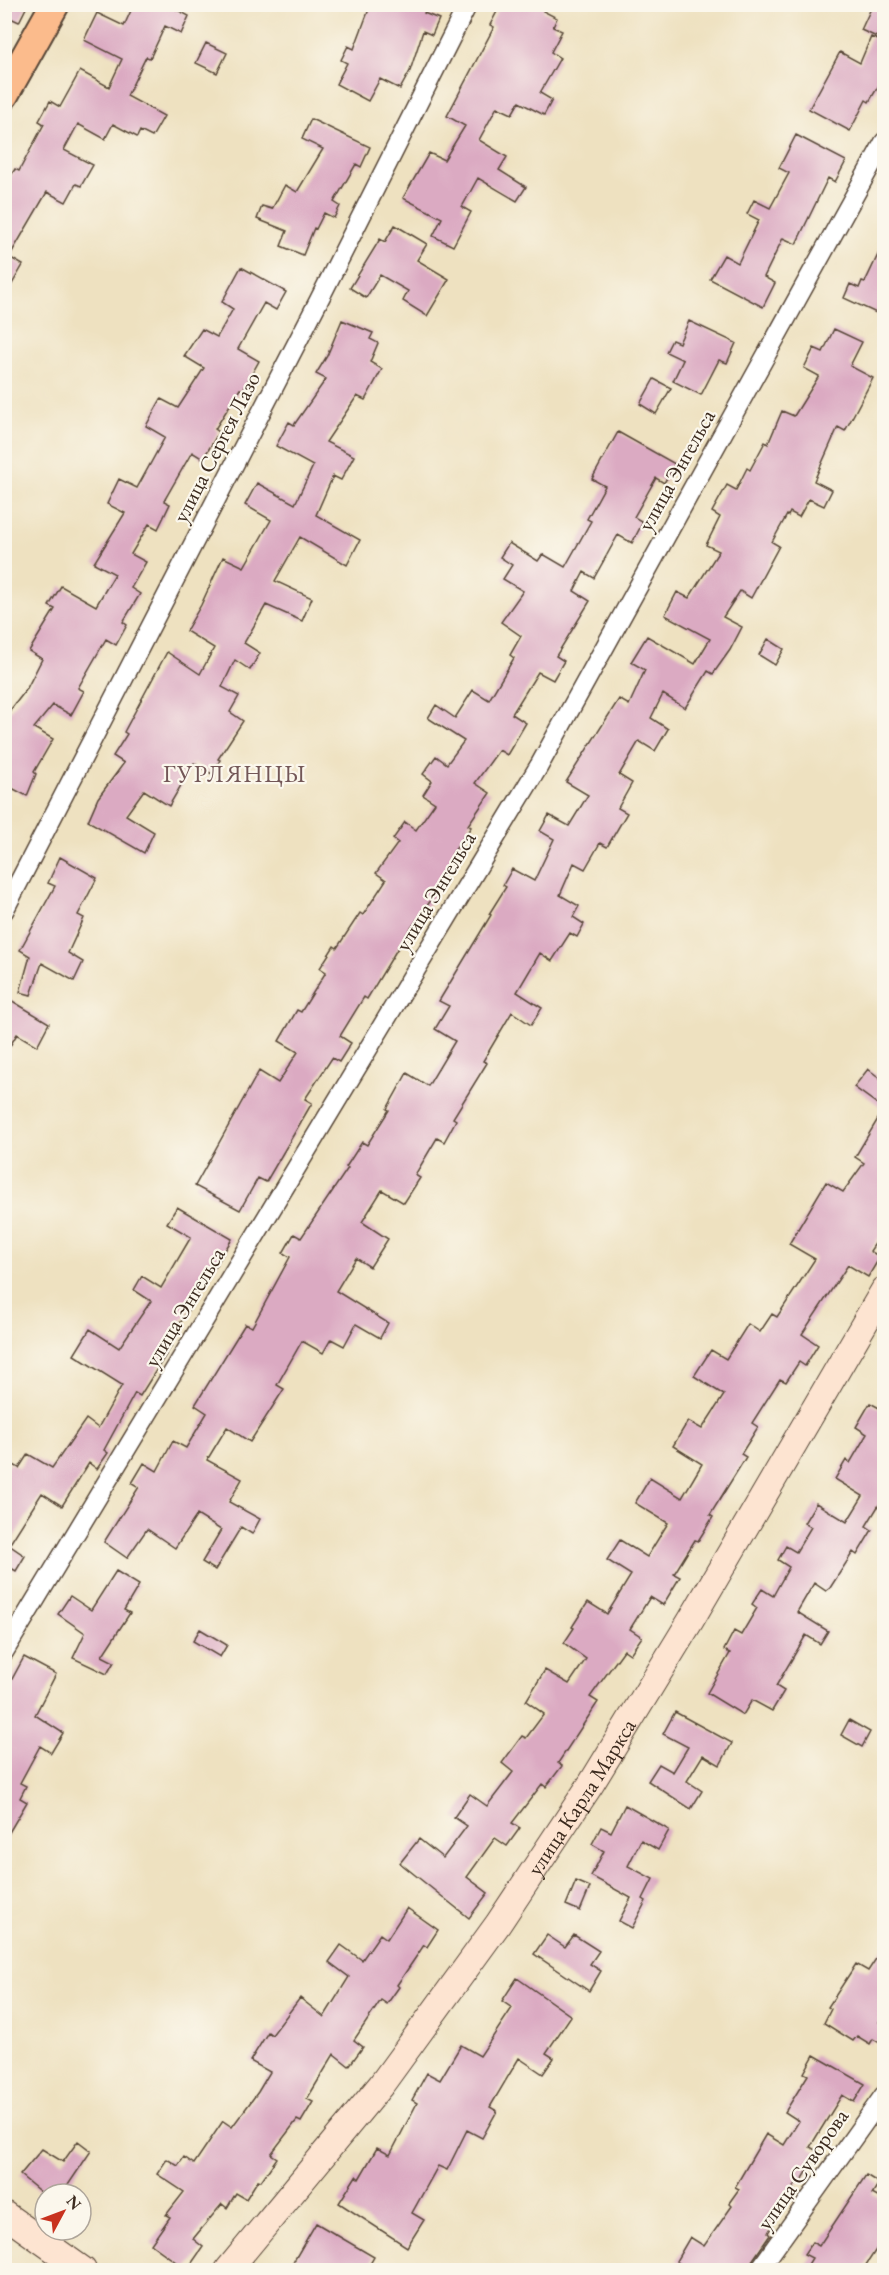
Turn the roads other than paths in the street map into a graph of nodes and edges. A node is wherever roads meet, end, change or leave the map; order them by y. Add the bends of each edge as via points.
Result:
1 (55, 4) edge
2 (468, 4) edge
3 (4, 94) edge
4 (885, 142) edge
5 (4, 911) edge
6 (885, 1290) edge
7 (4, 1652) edge
8 (885, 2095) edge
9 (4, 2214) edge
10 (83, 2271) edge
11 (228, 2271) edge
12 (759, 2271) edge

1 - 3 main road
2 - 5 street, улица Сергея Лазо
4 - 7 street, улица Энгельса via 539,766
6 - 11 street, улица Карла Маркса via 591,1784 498,1924 381,2085
8 - 12 street, улица Суворова
9 - 10 street

